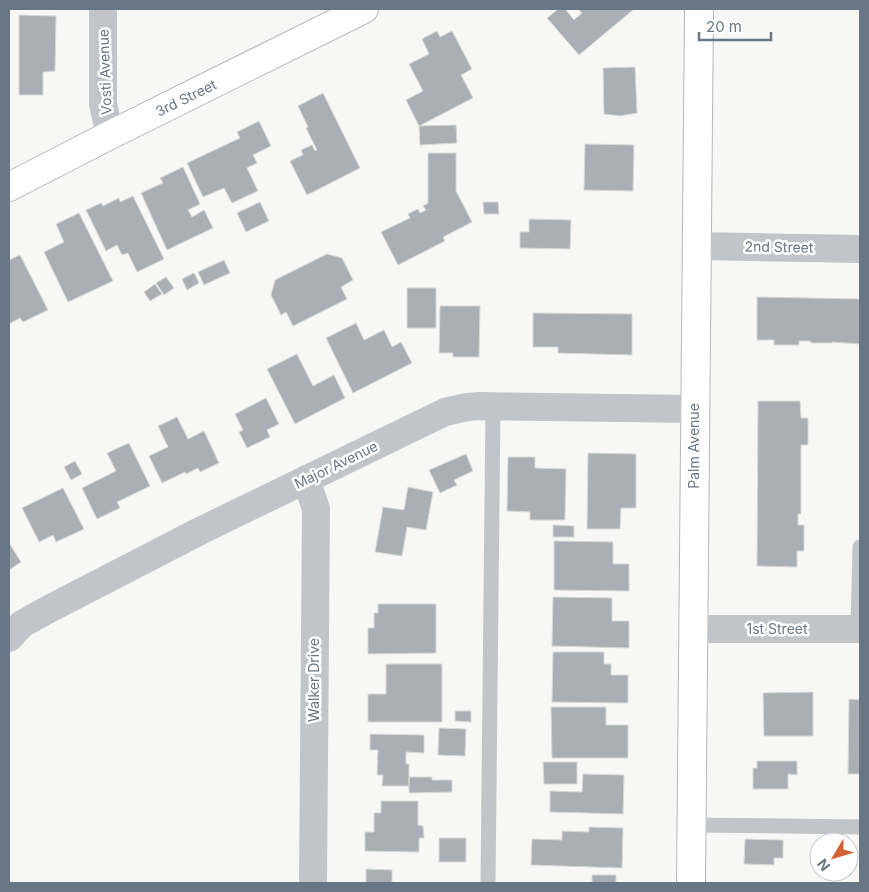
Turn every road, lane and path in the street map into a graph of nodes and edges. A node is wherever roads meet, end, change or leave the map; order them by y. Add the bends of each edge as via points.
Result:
1 (103, 9) edge
2 (364, 9) edge
3 (699, 9) edge
4 (110, 135) junction
5 (9, 187) edge
6 (697, 246) junction
7 (860, 248) edge
8 (493, 406) junction
9 (694, 409) junction
10 (306, 479) junction
11 (860, 547) edge
12 (693, 629) junction
13 (859, 629) edge
14 (9, 638) edge
15 (691, 825) junction
16 (860, 827) edge
17 (313, 883) edge
18 (488, 883) edge
19 (690, 883) edge

1 - 4 street, Vosti Avenue via 103,104
2 - 4 street, 3rd Street
3 - 6 street, Palm Avenue
4 - 5 street, 3rd Street
6 - 7 street, 2nd Street
6 - 9 street, Palm Avenue
8 - 9 street, Major Avenue
8 - 10 street, Major Avenue via 445,412
8 - 18 lane
9 - 12 street, Palm Avenue
10 - 14 street, Major Avenue via 45,611 22,624
10 - 17 street, Walker Drive via 316,510
11 - 13 lane
12 - 13 street, 1st Street
12 - 15 street, Palm Avenue
15 - 16 lane
15 - 19 street, Palm Avenue

